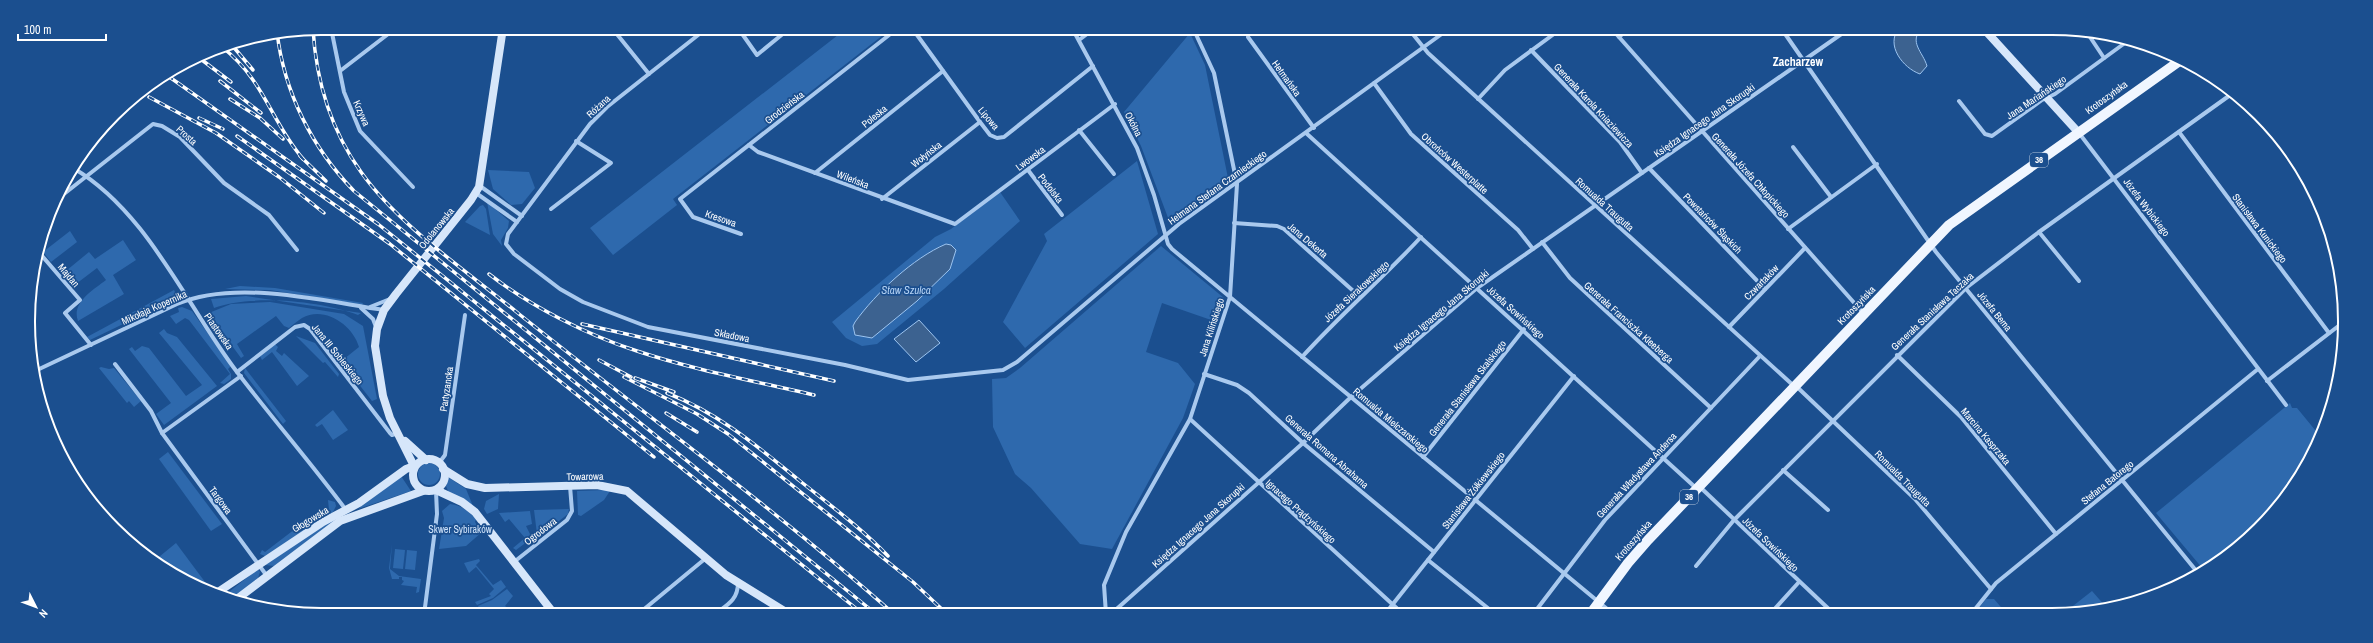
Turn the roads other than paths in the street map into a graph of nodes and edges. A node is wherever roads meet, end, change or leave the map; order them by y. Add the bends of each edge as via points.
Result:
1 (332, 35) edge
2 (387, 35) edge
3 (502, 35) edge
4 (618, 35) edge
5 (698, 35) edge
6 (743, 35) edge
7 (781, 35) edge
8 (889, 35) edge
9 (917, 35) edge
10 (1076, 35) edge
11 (1085, 35) edge
12 (1196, 35) edge
13 (1413, 35) edge
14 (1441, 35) edge
15 (1552, 35) edge
16 (1786, 35) edge
17 (1840, 35) edge
18 (1989, 35) edge
19 (1248, 37) dead end
20 (1620, 37) edge
21 (2090, 37) edge
22 (1078, 40) junction
23 (2123, 44) edge
24 (1423, 48) junction
25 (1531, 50) junction
26 (2104, 58) junction
27 (1803, 60) junction
28 (2176, 64) edge
29 (1093, 66) junction
30 (340, 71) junction
31 (943, 71) junction
32 (649, 74) junction
33 (1374, 83) junction
34 (2229, 96) edge
35 (2047, 98) junction
36 (1478, 99) junction
37 (1959, 101) dead end
38 (1114, 104) junction
39 (980, 122) junction
40 (1314, 128) junction
41 (1079, 130) junction
42 (1701, 131) junction
43 (2078, 132) junction
44 (2179, 132) junction
45 (1306, 133) junction
46 (576, 141) junction
47 (749, 145) junction
48 (1793, 147) dead end
49 (1877, 164) junction
50 (1649, 168) junction
51 (1028, 170) junction
52 (78, 171) edge
53 (815, 173) junction
54 (1642, 173) junction
55 (1114, 174) dead end
56 (86, 176) junction
57 (2113, 179) junction
58 (1237, 184) junction
59 (413, 188) dead end
60 (478, 189) junction
61 (67, 192) edge
62 (1831, 197) junction
63 (680, 199) joint
64 (882, 199) junction
65 (1595, 205) junction
66 (551, 209) dead end
67 (1062, 215) dead end
68 (522, 216) junction
69 (517, 222) junction
70 (1234, 223) junction
71 (955, 224) joint
72 (1788, 229) junction
73 (2039, 232) junction
74 (742, 234) dead end
75 (1165, 235) junction
76 (1421, 237) junction
77 (1542, 242) junction
78 (1930, 244) junction
79 (1805, 248) junction
80 (1532, 249) junction
81 (297, 250) dead end
82 (43, 257) edge
83 (2079, 281) dead end
84 (1477, 288) junction
85 (1966, 288) junction
86 (1765, 289) junction
87 (393, 297) junction
88 (1230, 297) junction
89 (1360, 297) junction
90 (188, 300) junction
91 (359, 307) junction
92 (367, 308) junction
93 (384, 310) junction
94 (1864, 314) junction
95 (465, 315) dead end
96 (2338, 326) edge
97 (1729, 328) junction
98 (1524, 329) junction
99 (377, 331) junction
100 (2329, 333) junction
101 (91, 344) junction
102 (1897, 355) junction
103 (1760, 356) junction
104 (1302, 357) junction
105 (115, 364) dead end
106 (39, 369) edge
107 (2258, 369) junction
108 (1002, 370) joint
109 (237, 372) junction
110 (1204, 374) junction
111 (241, 376) junction
112 (1574, 376) junction
113 (2267, 381) junction
114 (1795, 386) junction
115 (1351, 397) junction
116 (2286, 405) dead end
117 (1711, 408) junction
118 (1190, 419) junction
119 (1833, 420) junction
120 (397, 431) junction
121 (162, 433) junction
122 (1304, 443) junction
123 (1423, 457) junction
124 (1664, 458) junction
125 (426, 460) junction
126 (414, 466) junction
127 (441, 466) junction
128 (1783, 470) junction
129 (2122, 480) junction
130 (1258, 482) junction
131 (570, 486) junction
132 (1698, 488) junction
133 (436, 490) junction
134 (423, 491) junction
135 (1475, 499) junction
136 (346, 510) junction
137 (1828, 510) dead end
138 (1734, 520) junction
139 (2056, 534) junction
140 (1434, 552) junction
141 (706, 558) junction
142 (1428, 560) junction
143 (514, 562) junction
144 (258, 565) junction
145 (1696, 566) dead end
146 (2196, 569) edge
147 (1564, 574) junction
148 (267, 576) junction
149 (1798, 582) junction
150 (738, 583) junction
151 (1991, 589) junction
152 (221, 590) edge
153 (241, 596) edge
154 (1599, 603) junction
155 (1392, 604) junction
156 (425, 608) edge
157 (550, 608) edge
158 (645, 608) edge
159 (723, 608) edge
160 (779, 608) edge
161 (1106, 608) edge
162 (1117, 608) edge
163 (1389, 608) edge
164 (1396, 608) edge
165 (1488, 608) edge
166 (1538, 608) edge
167 (1595, 608) edge
168 (1606, 608) edge
169 (1775, 608) edge
170 (1827, 608) edge
171 (1976, 608) edge

1 - 30 street, Krzywa
2 - 30 street
3 - 60 main road, Odolanowska
4 - 32 street
5 - 32 street, Różana
6 - 7 street via 757,55
8 - 47 street, Grodzieńska
9 - 31 street, Lipowa
10 - 22 street, Okólna
11 - 22 street
12 - 58 street, Jana Kilińskiego via 1214,73
13 - 24 street, Romualda Traugutta
14 - 24 street, Hetmana Stefana Czarnieckiego
15 - 25 street
16 - 27 street, Józefa Bema
17 - 27 street, Księdza Ignacego Jana Skorupki
18 - 35 main road, Józefa Wybickiego
19 - 40 street, Hetmańska
20 - 42 street, Generała Józefa Chłopickiego
21 - 26 street
22 - 29 street, Okólna
23 - 26 street, Jana Mariańskiego
24 - 33 street, Hetmana Stefana Czarnieckiego
24 - 36 street, Romualda Traugutta
25 - 36 street via 1505,70
25 - 54 street, Generała Karola Kniaziewicza via 1620,142
26 - 35 street, Jana Mariańskiego
27 - 42 street, Księdza Ignacego Jana Skorupki
27 - 49 street, Józefa Bema
28 - 43 main road, Krotoszyńska / 36
29 - 38 street, Okólna
29 - 39 street, Lipowa via 1004,137 990,135
30 - 59 street, Krzywa via 344,92 360,131
31 - 39 street, Lipowa
31 - 53 street, Poleska
32 - 46 street, Różana via 607,107
33 - 40 street, Hetmana Stefana Czarnieckiego
33 - 80 street, Obrońców Westerplatte via 1411,134 1518,230
34 - 44 street, Generała Stanisława Taczaka
35 - 37 street, Jana Mariańskiego via 1992,136 1985,134
35 - 43 main road, Józefa Wybickiego
36 - 65 street, Romualda Traugutta
38 - 41 street, Lwowska
38 - 75 street, Okólna via 1137,148
39 - 64 street, Wołyńska
40 - 45 street, Hetmana Stefana Czarnieckiego
41 - 51 street, Lwowska
41 - 55 street
42 - 50 street, Księdza Ignacego Jana Skorupki
42 - 72 street, Generała Józefa Chłopickiego
43 - 57 street, Józefa Wybickiego
43 - 78 main road, Krotoszyńska / 36 via 1964,213
44 - 57 street, Generała Stanisława Taczaka
44 - 100 street, Stanisława Kunickiego
45 - 58 street, Hetmana Stefana Czarnieckiego
45 - 76 street, Józefa Sowińskiego
46 - 66 street via 611,163
46 - 68 street, Różana
47 - 53 street, Wileńska via 758,152
47 - 63 street, Grodzieńska
48 - 62 street
49 - 62 street
49 - 78 street, Józefa Bema
50 - 54 street, Księdza Ignacego Jana Skorupki
50 - 86 street, Powstańców Śląskich
51 - 67 street, Podolska
51 - 71 street, Lwowska
52 - 56 street, Piastowska
53 - 64 street, Wileńska
54 - 65 street, Księdza Ignacego Jana Skorupki
56 - 61 street, Prosta
56 - 81 street, Prosta via 153,124 162,126 180,137 224,183 269,215
56 - 90 street, Piastowska via 127,213 160,256
57 - 73 street, Generała Stanisława Taczaka
57 - 107 street, Józefa Wybickiego
58 - 70 street, Jana Kilińskiego
58 - 75 street, Hetmana Stefana Czarnieckiego
60 - 68 street
60 - 69 street
60 - 87 main road, Odolanowska
62 - 72 street
63 - 74 street, Kresowa via 693,217
64 - 71 street, Wileńska
65 - 77 street, Księdza Ignacego Jana Skorupki
65 - 97 street, Romualda Traugutta
68 - 69 street, Różana
69 - 108 street, Składowa via 506,239 506,244 514,254 560,289 583,302 648,327 846,365 908,380
70 - 88 street, Jana Kilińskiego
70 - 89 street, Jana Dekerta via 1277,226 1284,229
72 - 79 street, Generała Józefa Chłopickiego
73 - 83 street
73 - 85 street, Generała Stanisława Taczaka
75 - 88 street, Romualda Mielczarskiego via 1172,249
75 - 108 street, Hetmana Stefana Czarnieckiego via 1026,356
76 - 84 street, Józefa Sowińskiego
76 - 89 street, Józefa Sierakowskiego
77 - 80 street, Księdza Ignacego Jana Skorupki
77 - 117 street, Generała Franciszka Kleeberga via 1570,278
78 - 85 street, Józefa Bema
78 - 94 main road, Krotoszyńska / 36
79 - 86 street, Czwartaków
79 - 94 street, Generała Józefa Chłopickiego
80 - 84 street, Księdza Ignacego Jana Skorupki
82 - 101 street, Majdan via 80,300 65,313
84 - 98 street, Józefa Sowińskiego
84 - 115 street, Księdza Ignacego Jana Skorupki
85 - 102 street, Generała Stanisława Taczaka
85 - 129 street, Józefa Bema
86 - 97 street, Czwartaków
87 - 92 street, Mikołaja Kopernika
87 - 93 main road, Odolanowska
88 - 104 street, Romualda Mielczarskiego
88 - 110 street, Jana Kilińskiego
89 - 104 street, Józefa Sierakowskiego
90 - 91 street, Mikołaja Kopernika via 202,296 246,292
90 - 101 street, Mikołaja Kopernika
90 - 109 street, Piastowska
91 - 92 street, Mikołaja Kopernika
91 - 99 street via 373,319
92 - 93 street, Mikołaja Kopernika
93 - 99 main road, Odolanowska
94 - 114 main road, Krotoszyńska / 36
95 - 127 street, Partyzancka via 445,455
96 - 100 street
97 - 103 street, Romualda Traugutta
98 - 112 street, Józefa Sowińskiego
98 - 123 street, Generała Stanisława Skalskiego
99 - 120 main road, Odolanowska via 375,346 379,379 385,405
100 - 113 street
101 - 106 street, Mikołaja Kopernika
102 - 119 street, Generała Stanisława Taczaka
102 - 139 street, Marcina Kasprzaka via 1961,417
103 - 114 street, Romualda Traugutta
103 - 117 street, Generała Władysława Andersa
104 - 115 street, Romualda Mielczarskiego
105 - 121 street, Targowa via 151,411
107 - 113 street, Józefa Wybickiego
107 - 129 street, Stefana Batorego
109 - 111 street, Piastowska
109 - 120 street, Jana III Sobieskiego via 295,327 307,327 390,433 392,435
110 - 118 street, Jana Kilińskiego
110 - 122 street, Generała Romana Abrahama via 1237,385 1249,393
111 - 121 street
111 - 136 street, Piastowska
112 - 124 street, Józefa Sowińskiego
112 - 135 street, Stanisława Żółkiewskiego
113 - 116 street, Józefa Wybickiego
114 - 119 street, Romualda Traugutta
114 - 132 main road, Krotoszyńska / 36
115 - 122 street, Księdza Ignacego Jana Skorupki
115 - 123 street, Romualda Mielczarskiego
117 - 124 street, Generała Władysława Andersa
118 - 130 street, Ignacego Prądzyńskiego
118 - 161 street, Jana Kilińskiego via 1126,532 1104,585
119 - 128 street, Generała Stanisława Taczaka
119 - 151 street, Romualda Traugutta via 1925,510
120 - 125 main road, Odolanowska
120 - 126 main road, Odolanowska
121 - 144 street, Targowa
122 - 130 street, Księdza Ignacego Jana Skorupki
122 - 140 street, Generała Romana Abrahama
123 - 135 street, Romualda Mielczarskiego
124 - 132 street, Józefa Sowińskiego
124 - 147 street, Generała Władysława Andersa via 1605,520
125 - 126 main road
125 - 127 main road
126 - 134 main road via 413,480
126 - 136 main road, Głogowska
127 - 131 main road, Towarowa via 467,484 485,488
127 - 133 main road via 445,478
128 - 137 street
128 - 138 street, Generała Stanisława Taczaka
129 - 139 street, Stefana Batorego
129 - 146 street, Józefa Bema
130 - 155 street, Ignacego Prądzyńskiego
130 - 162 street, Księdza Ignacego Jana Skorupki
131 - 141 main road, Towarowa via 609,485 632,493
131 - 143 street, Ogrodowa via 572,511 567,520
132 - 138 street, Józefa Sowińskiego
132 - 154 main road, Krotoszyńska / 36 via 1638,551
133 - 134 main road
133 - 143 main road via 473,510
133 - 156 street via 438,514
134 - 148 main road, Głogowska via 340,521
135 - 140 street, Stanisława Żółkiewskiego
135 - 147 street, Romualda Mielczarskiego
136 - 144 main road, Głogowska via 323,522
138 - 145 street, Generała Stanisława Taczaka
138 - 149 street, Józefa Sowińskiego
139 - 151 street, Stefana Batorego
140 - 142 street, Stanisława Żółkiewskiego
141 - 150 main road, Towarowa
141 - 158 street
142 - 155 street, Stanisława Żółkiewskiego
142 - 165 street
143 - 157 main road
144 - 148 street, Targowa
144 - 152 main road, Głogowska
147 - 154 street, Romualda Mielczarskiego
147 - 166 street, Generała Władysława Andersa
148 - 153 main road, Głogowska
149 - 169 street
149 - 170 street, Józefa Sowińskiego
150 - 159 street via 737,595
150 - 160 main road, Towarowa
151 - 171 street, Stefana Batorego
154 - 167 main road, Krotoszyńska / 36
154 - 168 street, Romualda Mielczarskiego
155 - 163 street, Stanisława Żółkiewskiego
155 - 164 street, Ignacego Prądzyńskiego

